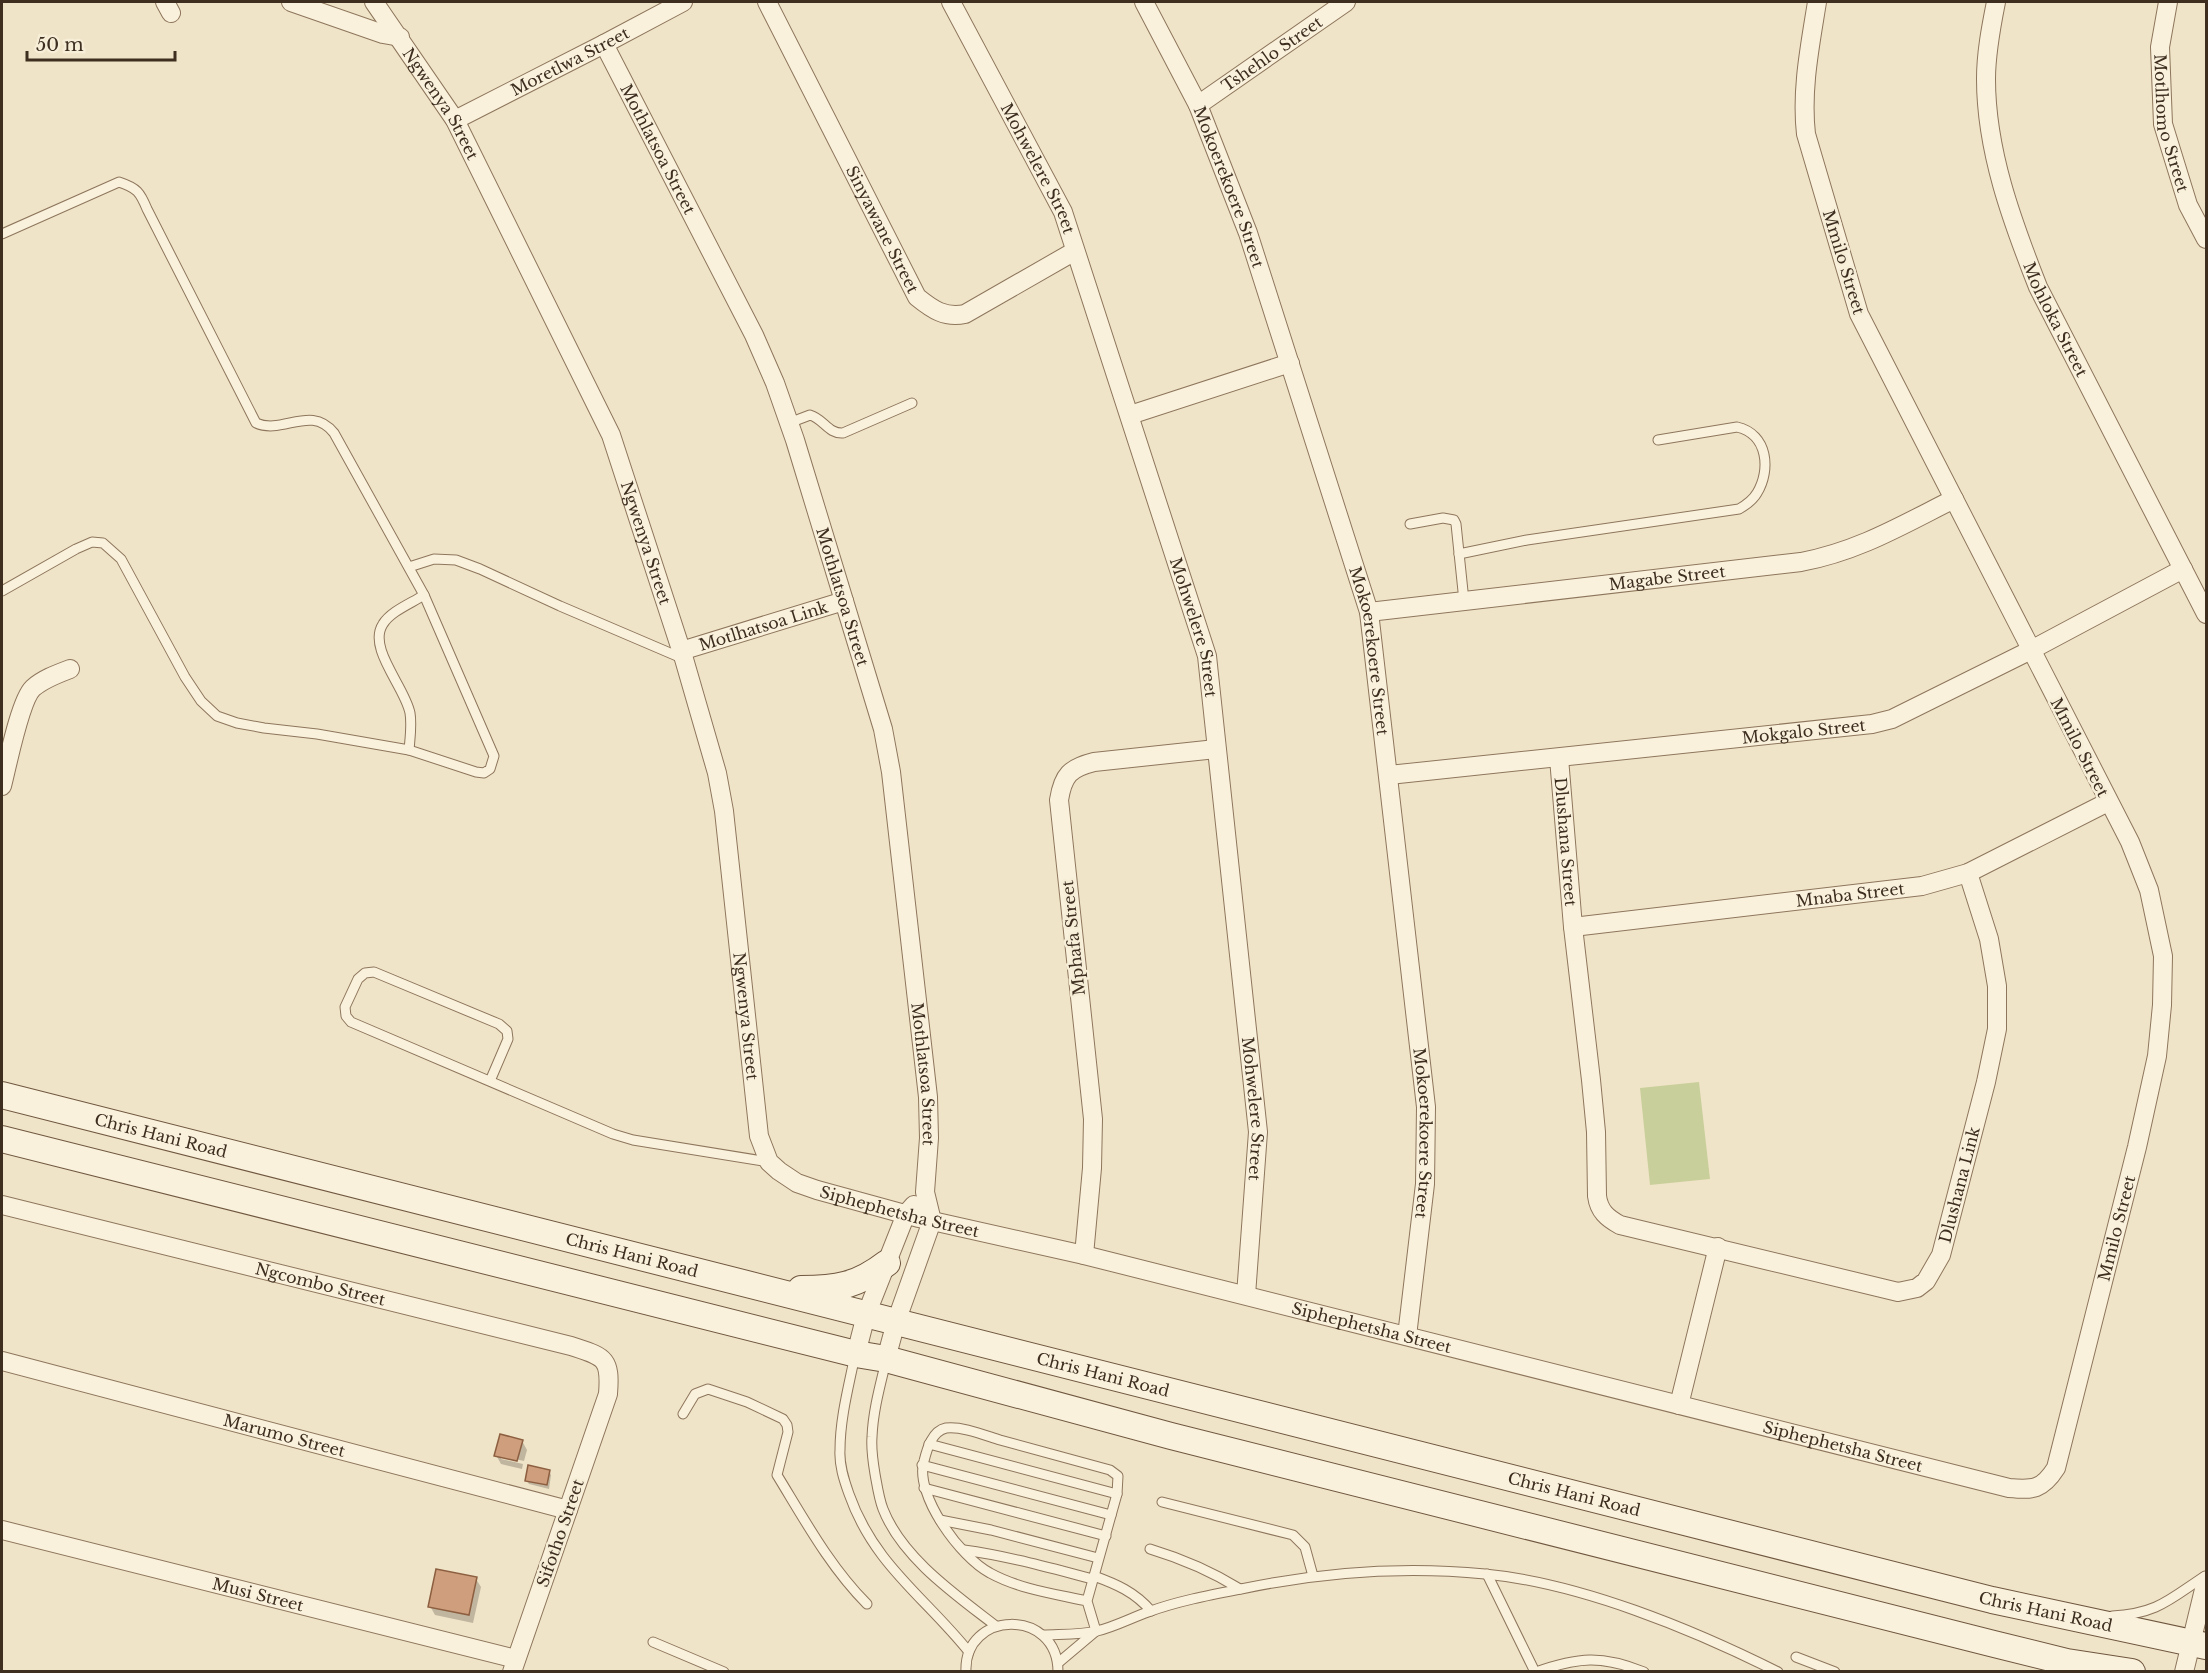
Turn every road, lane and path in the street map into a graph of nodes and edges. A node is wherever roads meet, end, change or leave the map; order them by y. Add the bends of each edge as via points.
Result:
1 (291, 2) edge
2 (374, 2) edge
3 (683, 2) edge
4 (767, 2) edge
5 (951, 2) edge
6 (1144, 2) edge
7 (1346, 2) edge
8 (1816, 2) edge
9 (1996, 2) edge
10 (2168, 2) edge
11 (400, 37) junction
12 (604, 45) junction
13 (1198, 105) junction
14 (455, 120) junction
15 (2, 234) edge
16 (2206, 239) edge
17 (1075, 251) junction
18 (1290, 363) junction
19 (912, 403) dead end
20 (1130, 415) junction
21 (789, 423) junction
22 (1658, 440) dead end
23 (1954, 499) junction
24 (1410, 524) dead end
25 (1459, 554) junction
26 (409, 567) junction
27 (2183, 569) junction
28 (2, 591) edge
29 (424, 595) junction
30 (844, 601) junction
31 (1464, 601) junction
32 (1369, 612) junction
33 (2206, 614) edge
34 (2031, 650) junction
35 (682, 655) junction
36 (70, 669) dead end
37 (1216, 749) junction
38 (409, 750) junction
39 (1559, 758) junction
40 (1389, 775) junction
41 (2, 786) edge
42 (2108, 802) junction
43 (1968, 873) junction
44 (1573, 927) junction
45 (490, 1080) junction
46 (2, 1095) edge
47 (2, 1139) edge
48 (769, 1162) junction
49 (925, 1192) junction
50 (2, 1205) edge
51 (906, 1214) junction
52 (932, 1221) junction
53 (1718, 1247) junction
54 (1084, 1255) junction
55 (887, 1263) junction
56 (774, 1290) junction
57 (1246, 1295) junction
58 (866, 1315) junction
59 (896, 1322) junction
60 (1407, 1336) junction
61 (856, 1354) junction
62 (886, 1359) junction
63 (2, 1361) edge
64 (608, 1394) joint
65 (1679, 1405) junction
66 (683, 1414) dead end
67 (929, 1444) junction
68 (922, 1465) junction
69 (924, 1488) junction
70 (2008, 1488) joint
71 (1117, 1494) junction
72 (1162, 1502) dead end
73 (568, 1510) junction
74 (1111, 1515) junction
75 (939, 1520) junction
76 (2, 1530) edge
77 (1106, 1536) junction
78 (1150, 1549) dead end
79 (964, 1550) junction
80 (1098, 1558) junction
81 (1487, 1574) junction
82 (2206, 1575) edge
83 (1313, 1576) junction
84 (1093, 1577) junction
85 (2206, 1581) edge
86 (1240, 1589) junction
87 (1087, 1601) junction
88 (867, 1604) dead end
89 (1151, 1611) junction
90 (2068, 1618) junction
91 (996, 1626) junction
92 (1096, 1631) junction
93 (1042, 1635) junction
94 (653, 1642) dead end
95 (2198, 1644) edge
96 (969, 1652) junction
97 (1796, 1657) dead end
98 (514, 1665) edge
99 (1058, 1667) edge
100 (2074, 1667) edge
101 (965, 1670) edge
102 (724, 1671) edge
103 (1536, 1671) edge
104 (1644, 1671) edge
105 (1778, 1671) edge
106 (1835, 1671) edge
107 (2132, 1671) edge
108 (2184, 1671) edge

1 - 11 street
2 - 11 street, Ngwenya Street
3 - 12 street, Moretlwa Street
4 - 17 street, Sinyawane Street via 917,297 930,308 944,315 965,314
5 - 17 street, Mohwelere Street via 1063,212
6 - 13 street, Mokoerekoere Street
7 - 13 street, Tshehlo Street
8 - 23 street, Mmilo Street via 1805,79 1806,134 1859,314
9 - 27 street, Mohloka Street via 1986,78 1989,120 1996,164 2018,237 2038,287
10 - 16 street, Motlhomo Street via 2160,47 2163,124 2188,205
11 - 14 street, Ngwenya Street
12 - 14 street, Moretlwa Street
12 - 21 street, Mothlatsoa Street via 754,335
13 - 18 street, Mokoerekoere Street via 1248,233
14 - 35 street, Ngwenya Street via 611,435
15 - 26 lane via 119,182 132,187 141,195 256,423 272,426 315,420 329,426
17 - 20 street, Mohwelere Street
18 - 20 street
18 - 32 street, Mokoerekoere Street
19 - 21 lane via 843,433 832,431 810,415
20 - 37 street, Mohwelere Street via 1207,656
21 - 30 street, Mothlatsoa Street
22 - 25 lane via 1737,428 1747,430 1757,437 1764,456 1757,493 1739,510 1527,540
23 - 31 street, Magabe Street via 1859,547 1830,557
23 - 34 street, Mmilo Street
24 - 25 lane via 1451,519 1456,524
25 - 31 lane
26 - 29 lane
26 - 35 lane via 434,559 456,560
27 - 33 street, Mohloka Street
27 - 34 street, Mokgalo Street
28 - 38 lane via 76,549 92,542 103,543 121,559 185,678 217,716 264,728
29 - 38 lane via 383,622 379,632 380,651 410,712
29 - 38 lane via 494,756 490,769 476,772
30 - 35 street, Motlhatsoa Link
30 - 49 street, Mothlatsoa Street via 878,709 891,772 927,1097
31 - 32 street, Magabe Street
32 - 40 street, Mokoerekoere Street
34 - 39 street, Mokgalo Street via 1910,711 1872,724
34 - 42 street, Mmilo Street
35 - 48 street, Ngwenya Street via 717,773 724,811 759,1136
36 - 41 street via 30,690
37 - 54 street, Mphafa Street via 1081,765 1065,777 1061,789 1065,864 1094,1119
37 - 57 street, Mohwelere Street via 1258,1132
39 - 40 street, Mokgalo Street
39 - 44 street, Dlushana Street
40 - 60 street, Mokoerekoere Street via 1426,1107 1425,1184
42 - 43 street, Mnaba Street
42 - 70 street, Mmilo Street via 2130,842 2149,890 2163,956 2157,1056 2056,1468 2045,1482 2031,1490
43 - 44 street, Mnaba Street via 1922,885
43 - 53 street, Dlushana Link via 1989,939 1997,986 1997,1029 1934,1270 1917,1288 1898,1292
44 - 53 street, Dlushana Link via 1592,1080 1599,1205 1609,1219 1620,1225
45 - 45 lane via 351,1022 345,1007 358,979 374,972 499,1024 507,1031 508,1039
45 - 48 lane via 612,1134
46 - 56 main road, Chris Hani Road
47 - 61 main road
48 - 51 street, Siphephetsha Street via 797,1183
49 - 51 street
49 - 52 street, Mothlatsoa Street
50 - 64 street, Ngcombo Street via 571,1346 605,1361 609,1369
51 - 52 street, Siphephetsha Street
51 - 55 street
52 - 54 street, Siphephetsha Street
52 - 59 street
53 - 65 street
54 - 57 street, Siphephetsha Street
55 - 56 main road via 863,1280 843,1287
55 - 58 street
56 - 58 main road, Chris Hani Road
57 - 60 street, Siphephetsha Street
58 - 59 main road, Chris Hani Road
58 - 61 street
59 - 62 street
59 - 90 main road, Chris Hani Road
60 - 65 street, Siphephetsha Street
61 - 62 main road
61 - 96 lane via 840,1450 843,1478 855,1513 881,1556
62 - 91 lane via 871,1440 883,1510 902,1542 925,1568
62 - 100 main road via 1171,1436
63 - 73 street, Marumo Street
64 - 73 street, Sifotho Street
65 - 70 street, Siphephetsha Street
66 - 88 lane via 695,1394 708,1389 783,1419 788,1432 777,1474 848,1586
67 - 68 lane
67 - 71 lane
67 - 71 lane via 947,1428 972,1432 1110,1470 1118,1476
68 - 69 lane
68 - 74 lane
69 - 75 lane
69 - 77 lane
71 - 74 lane
72 - 83 lane via 1293,1535 1305,1547
73 - 98 street, Sifotho Street
74 - 77 lane
75 - 79 lane
75 - 80 lane
76 - 98 street, Musi Street
77 - 80 lane
78 - 86 lane via 1211,1571
79 - 84 lane
79 - 87 lane via 978,1565 1005,1580
80 - 84 lane
81 - 83 lane via 1368,1571
81 - 103 lane
81 - 105 lane via 1536,1582 1631,1610 1705,1637
82 - 90 lane via 2159,1607 2135,1615
83 - 86 lane
84 - 87 lane
84 - 89 lane via 1124,1587 1141,1598
85 - 95 street
86 - 89 lane
87 - 92 lane
89 - 92 lane
90 - 95 main road, Chris Hani Road
91 - 93 lane via 1021,1624
91 - 96 lane via 985,1632
92 - 93 lane
92 - 99 lane
93 - 99 lane via 1050,1643
94 - 102 lane
95 - 108 street
96 - 101 lane
97 - 106 lane
100 - 107 main road
103 - 104 lane via 1564,1662 1595,1659

